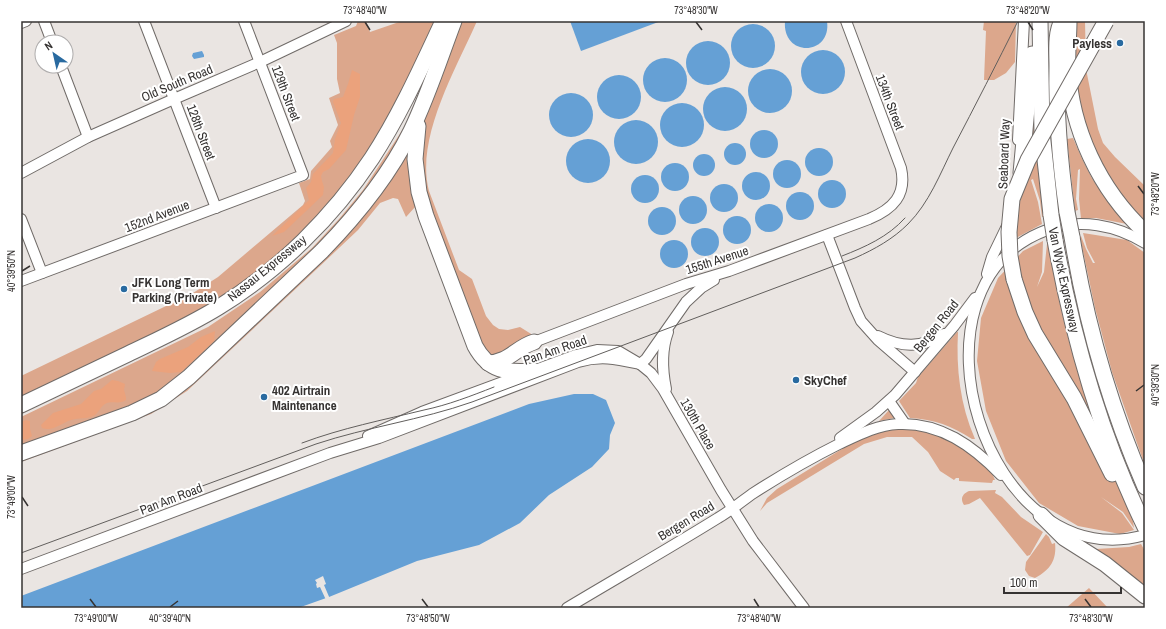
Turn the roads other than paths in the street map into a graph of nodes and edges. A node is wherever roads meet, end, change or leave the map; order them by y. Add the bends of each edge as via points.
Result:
1 (26, 21) edge
2 (44, 21) edge
3 (144, 21) edge
4 (244, 21) edge
5 (346, 21) edge
6 (443, 21) edge
7 (454, 21) edge
8 (846, 21) edge
9 (1024, 21) edge
10 (1034, 21) edge
11 (1040, 21) edge
12 (1062, 21) edge
13 (1069, 21) edge
14 (1106, 21) edge
15 (21, 23) edge
16 (49, 34) edge
17 (260, 62) junction
18 (64, 74) edge
19 (174, 99) junction
20 (420, 113) junction
21 (88, 137) junction
22 (21, 173) edge
23 (303, 175) joint
24 (900, 193) joint
25 (216, 208) junction
26 (1013, 208) junction
27 (21, 219) edge
28 (1145, 232) edge
29 (827, 235) junction
30 (1145, 243) edge
31 (730, 271) junction
32 (42, 273) junction
33 (21, 281) edge
34 (984, 286) junction
35 (671, 323) junction
36 (951, 330) junction
37 (869, 332) junction
38 (534, 342) joint
39 (488, 363) junction
40 (640, 364) junction
41 (534, 371) junction
42 (915, 372) junction
43 (667, 395) junction
44 (889, 401) junction
45 (21, 405) edge
46 (905, 424) junction
47 (21, 453) edge
48 (330, 454) junction
49 (818, 455) junction
50 (1007, 478) junction
51 (1145, 487) edge
52 (1134, 504) junction
53 (733, 508) junction
54 (1041, 515) junction
55 (1144, 528) edge
56 (21, 569) edge
57 (1145, 596) edge
58 (567, 608) edge
59 (804, 608) edge

1 - 15 street
2 - 16 street
3 - 19 street, 128th Street
4 - 17 street, 129th Street
5 - 17 street, Old South Road
6 - 45 highway, Nassau Expressway via 400,110 371,159 336,205 292,251 242,291 194,322
7 - 20 highway
8 - 24 street, 134th Street via 899,161 903,178
9 - 26 street, Seaboard Way
10 - 26 highway via 1022,169
11 - 52 highway, Van Wyck Expressway, bridge via 1042,132 1055,240 1069,308 1089,383
12 - 51 highway, Van Wyck Expressway, bridge via 1059,26 1056,83 1060,154 1067,212 1100,363 1122,430
13 - 28 highway via 1069,79 1081,136 1105,184
14 - 52 highway, bridge via 1028,160 1012,199 1010,256 1014,279 1035,334 1074,398 1114,478
17 - 19 street, Old South Road
17 - 23 street, 129th Street
18 - 21 street
19 - 21 street, Old South Road
19 - 25 street, 128th Street
20 - 39 highway via 415,159 420,200 473,340
20 - 47 highway via 390,167 342,230 178,386 161,399 132,413
21 - 22 street, Old South Road
23 - 25 street, 152nd Avenue
24 - 29 street, 155th Avenue via 895,202 875,217
25 - 32 street, 152nd Avenue
26 - 34 street, Seaboard Way via 989,266
27 - 32 street
29 - 31 street, 155th Avenue
29 - 37 street via 857,314
30 - 34 street via 1127,233 1099,225 1056,227 1033,236 1013,249 998,264
31 - 35 street via 695,292
31 - 38 street, 155th Avenue via 686,284
32 - 33 street, 152nd Avenue
34 - 36 street, Bergen Road
34 - 50 street via 973,315 969,336 971,385 981,428
35 - 40 street
35 - 43 street via 663,352
36 - 37 street via 929,342 908,345 892,342
36 - 42 street, Bergen Road
37 - 42 street
38 - 39 highway via 504,360
39 - 41 highway via 508,372
40 - 41 street, Pan Am Road via 618,351 597,350
40 - 43 street, 130th Place via 652,373
40 - 48 street, Pan Am Road via 604,358 582,361
41 - 48 street, Pan Am Road via 412,416
42 - 44 street, Bergen Road
43 - 53 street, 130th Place
44 - 46 street
44 - 49 street, Bergen Road
46 - 49 street, Bergen Road via 883,426 867,431
46 - 50 street, Bergen Road via 932,428 957,439 1003,478
48 - 56 street, Pan Am Road
49 - 53 street, Bergen Road
50 - 54 street
52 - 55 highway, Van Wyck Expressway
53 - 58 street, Bergen Road
53 - 59 street, 130th Place
54 - 55 street via 1066,530 1094,538 1121,539
54 - 57 highway via 1064,538 1105,564

